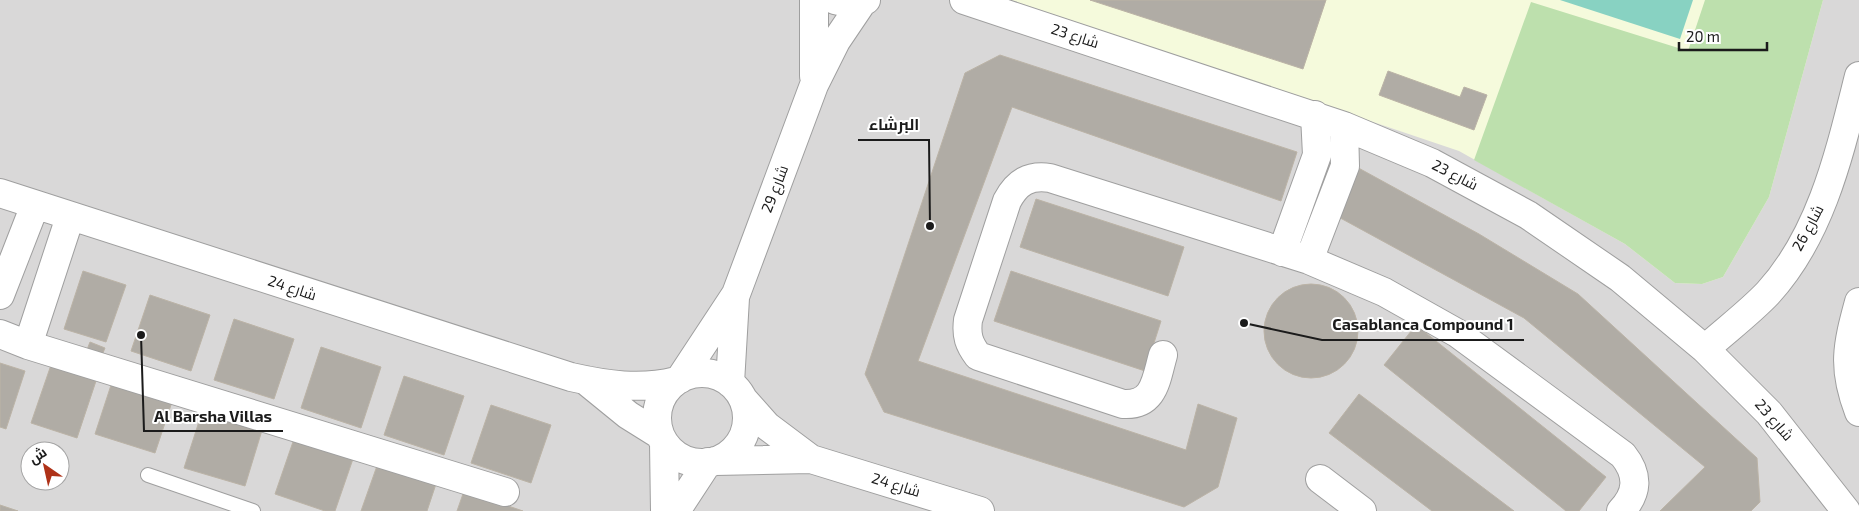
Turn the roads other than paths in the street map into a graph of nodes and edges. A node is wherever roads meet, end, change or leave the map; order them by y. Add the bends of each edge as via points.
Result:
1 (814, 0) edge
2 (836, 0) edge
3 (866, 0) edge
4 (964, 0) edge
5 (1859, 76) edge
6 (814, 85) junction
7 (1315, 115) junction
8 (1344, 126) junction
9 (0, 193) edge
10 (35, 204) junction
11 (70, 217) junction
12 (1282, 252) junction
13 (1309, 260) junction
14 (736, 294) junction
15 (0, 295) edge
16 (1859, 302) edge
17 (0, 334) edge
18 (28, 345) junction
19 (1705, 349) junction
20 (1163, 355) dead end
21 (585, 380) junction
22 (678, 380) junction
23 (736, 391) junction
24 (1859, 412) edge
25 (662, 439) junction
26 (811, 460) junction
27 (712, 461) junction
28 (148, 475) dead end
29 (1320, 479) dead end
30 (505, 492) dead end
31 (1836, 508) edge
32 (253, 511) edge
33 (665, 511) edge
34 (676, 511) edge
35 (980, 511) edge
36 (1362, 511) edge
37 (1621, 511) edge

1 - 6 street, شارع 29
2 - 3 street
3 - 6 street, شارع 29 via 836,41
4 - 7 street, شارع 23
5 - 19 street, شارع 26 via 1836,167 1807,233 1768,292
6 - 14 street, شارع 29
7 - 8 street, شارع 23
7 - 12 street via 1317,155
8 - 13 street via 1345,166
8 - 19 street, شارع 23 via 1432,163 1528,215 1620,278
9 - 10 street, شارع 24
10 - 11 street, شارع 24
10 - 15 street
11 - 18 street
11 - 21 street, شارع 24
12 - 13 street
12 - 20 street via 1050,178 1037,176 1024,180 1013,189 968,320 966,333 978,356 1133,405 1149,396
13 - 37 street via 1384,292 1457,333 1623,456 1631,465 1635,489
14 - 22 street, شارع 29
14 - 23 street, شارع 29
16 - 24 street via 1848,344 1852,396
17 - 18 street
18 - 30 street
19 - 31 street, شارع 23 via 1800,449
21 - 22 street, شارع 24 via 659,386
21 - 25 street, شارع 24
22 - 23 street via 707,373 722,377
22 - 25 street via 667,389 657,411
23 - 26 street, شارع 24 via 767,426
23 - 27 street via 746,420 740,441 725,456
25 - 27 street via 670,450 688,460
25 - 33 street
26 - 27 street, شارع 24
26 - 35 street, شارع 24
27 - 34 street
28 - 32 lane
29 - 36 street

